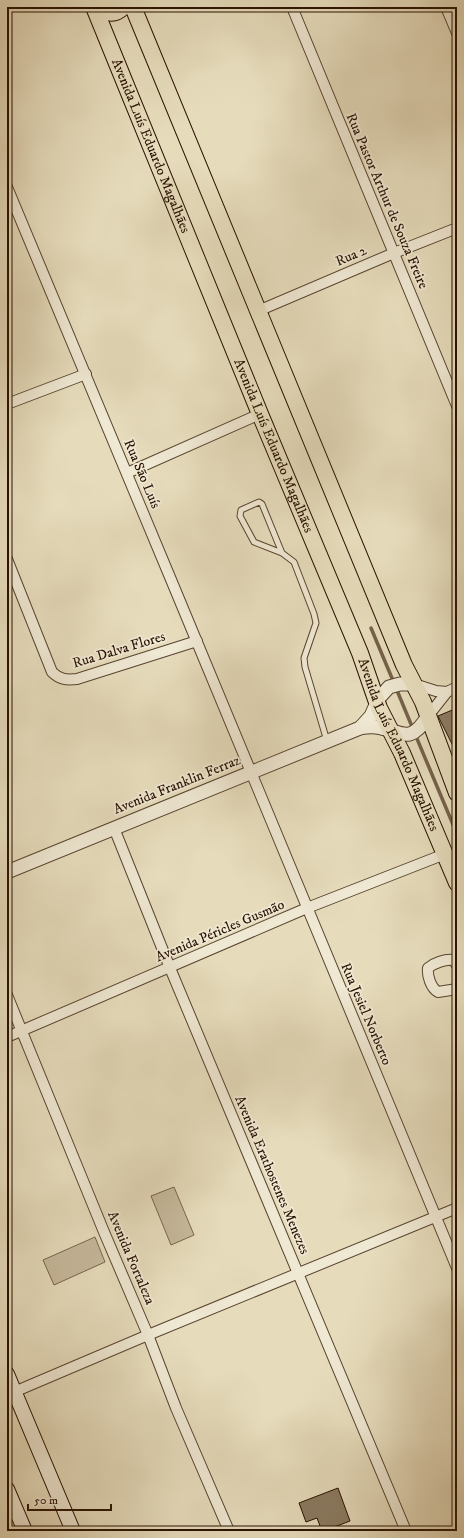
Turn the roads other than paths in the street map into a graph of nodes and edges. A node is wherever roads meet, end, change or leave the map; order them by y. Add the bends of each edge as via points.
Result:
1 (94, 7) edge
2 (98, 7) edge
3 (123, 7) edge
4 (133, 7) edge
5 (292, 7) edge
6 (446, 7) edge
7 (457, 33) edge
8 (7, 187) edge
9 (457, 228) edge
10 (394, 253) junction
11 (258, 311) junction
12 (86, 374) junction
13 (7, 404) edge
14 (457, 406) edge
15 (260, 414) junction
16 (127, 473) junction
17 (282, 553) junction
18 (7, 559) edge
19 (197, 641) junction
20 (410, 684) junction
21 (457, 688) edge
22 (447, 692) junction
23 (380, 697) junction
24 (425, 721) junction
25 (360, 728) junction
26 (397, 733) junction
27 (327, 741) junction
28 (250, 772) junction
29 (457, 793) edge
30 (114, 828) junction
31 (445, 854) junction
32 (7, 872) edge
33 (457, 883) edge
34 (307, 908) junction
35 (457, 965) edge
36 (170, 968) junction
37 (457, 989) edge
38 (7, 995) edge
39 (22, 1031) junction
40 (7, 1037) edge
41 (457, 1208) edge
42 (436, 1217) junction
43 (457, 1268) edge
44 (298, 1273) junction
45 (148, 1335) junction
46 (7, 1374) edge
47 (11, 1393) edge
48 (7, 1489) edge
49 (25, 1531) edge
50 (72, 1531) edge
51 (228, 1531) edge
52 (406, 1531) edge

1 - 15 main road, Avenida Luís Eduardo Magalhães
2 - 3 main road via 109,13
4 - 11 main road
5 - 10 street, Rua Pastor Arthur de Souza Freire
6 - 7 street
8 - 12 street, Rua São Luís
9 - 10 street, Rua 2
10 - 11 street, Rua 2
10 - 14 street, Rua Pastor Arthur de Souza Freire
11 - 20 main road
12 - 13 street
12 - 16 street, Rua São Luís
15 - 16 street
15 - 23 main road, Avenida Luís Eduardo Magalhães
16 - 19 street, Rua São Luís
17 - 17 lane via 262,504 259,502 241,510 240,516 254,542
17 - 27 lane via 294,562 314,614 316,623 304,658
18 - 19 street, Rua Dalva Flores via 52,672 58,678 77,678
19 - 28 street, Rua São Luís
20 - 22 street
20 - 23 street via 393,685
20 - 24 main road via 423,702
21 - 22 street
22 - 24 street
23 - 25 street via 371,716
23 - 26 main road, Avenida Luís Eduardo Magalhães
24 - 26 street via 411,733
24 - 29 main road
25 - 26 street via 375,727
25 - 27 street, Avenida Franklin Ferraz
26 - 31 main road, Avenida Luís Eduardo Magalhães via 402,753
27 - 28 street, Avenida Franklin Ferraz
28 - 30 street, Avenida Franklin Ferraz
28 - 34 street, Rua Jesiel Norberto
30 - 32 street, Avenida Franklin Ferraz
30 - 36 street, Avenida Erathostenes Menezes
31 - 33 main road, Avenida Luís Eduardo Magalhães
31 - 34 street, Avenida Péricles Gusmão
34 - 36 street, Avenida Péricles Gusmão
34 - 42 street, Rua Jesiel Norberto
35 - 37 street via 453,960 448,960 428,968 433,989 438,992
36 - 39 street, Avenida Péricles Gusmão
36 - 44 street, Avenida Erathostenes Menezes
38 - 39 street, Avenida Fortaleza
39 - 40 street, Avenida Péricles Gusmão
39 - 45 street, Avenida Fortaleza
41 - 42 street
42 - 43 street, Rua Jesiel Norberto
42 - 44 street
44 - 45 street
44 - 52 street, Avenida Erathostenes Menezes
45 - 47 street
45 - 51 street, Avenida Fortaleza
46 - 47 main road
47 - 50 main road
48 - 49 main road

